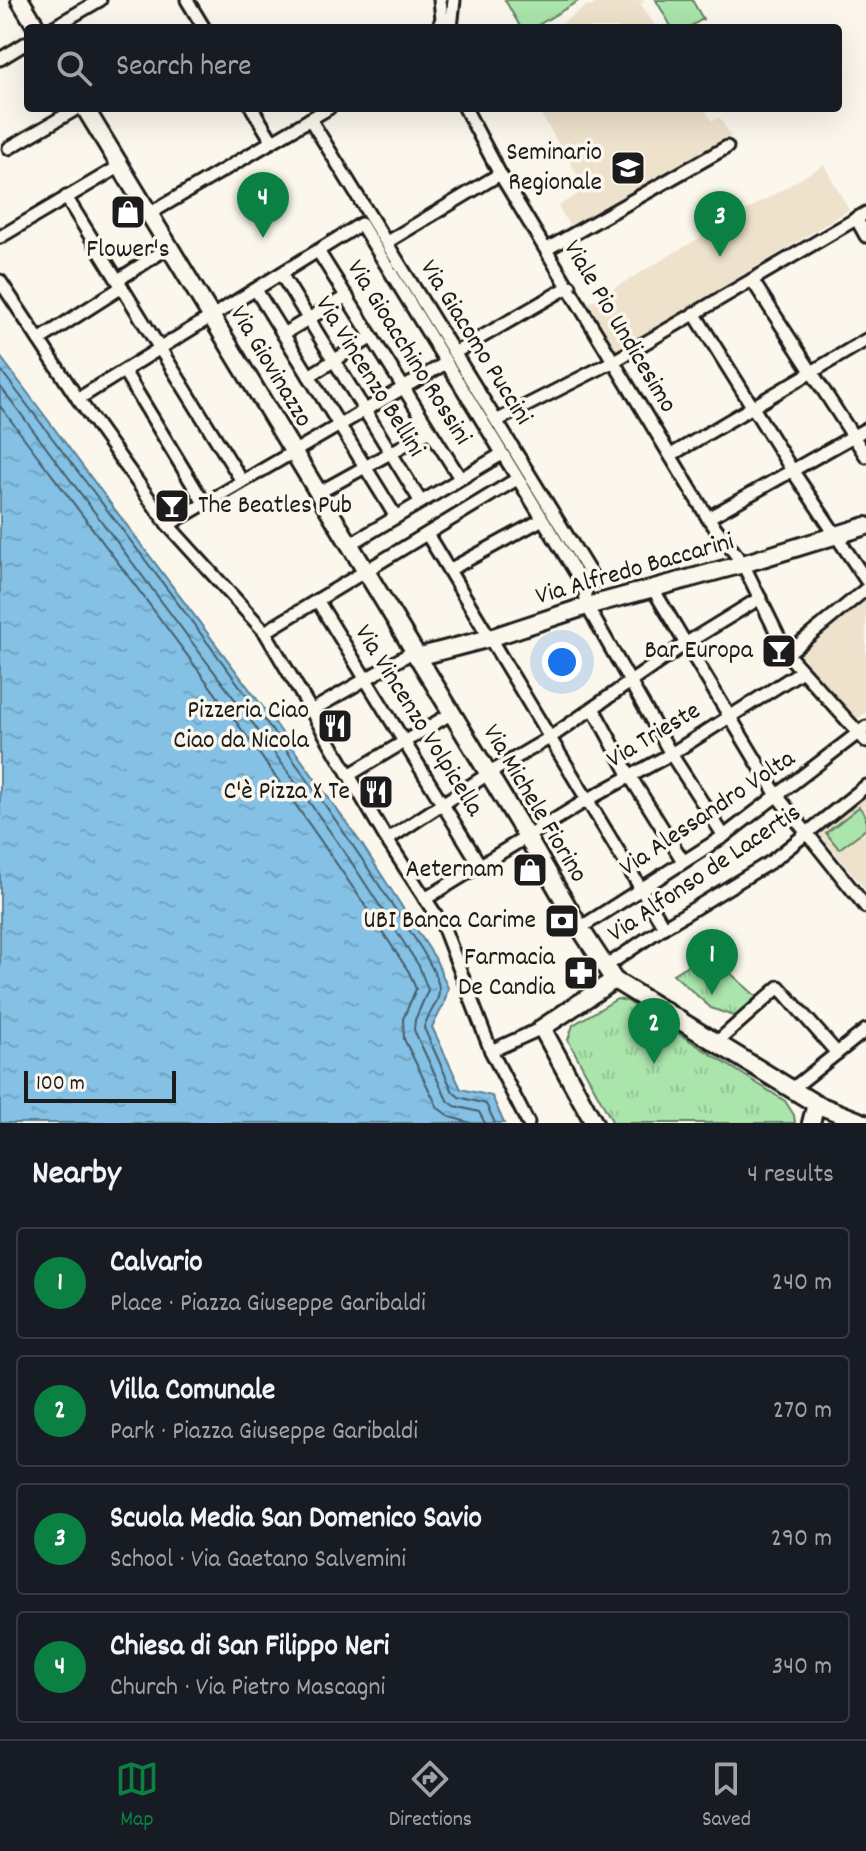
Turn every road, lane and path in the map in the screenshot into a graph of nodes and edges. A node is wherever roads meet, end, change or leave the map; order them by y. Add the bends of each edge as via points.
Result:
1 (20, 0) edge
2 (100, 0) edge
3 (187, 0) edge
4 (440, 0) edge
5 (454, 0) edge
6 (35, 24) edge
7 (59, 24) edge
8 (202, 24) edge
9 (440, 24) edge
10 (451, 24) edge
11 (24, 44) edge
12 (0, 59) edge
13 (71, 112) edge
14 (87, 112) edge
15 (254, 112) edge
16 (322, 112) edge
17 (467, 112) edge
18 (310, 119) junction
19 (272, 141) junction
20 (727, 147) dead end
21 (9, 148) dead end
22 (120, 166) junction
23 (500, 174) junction
24 (66, 197) junction
25 (149, 214) junction
26 (861, 216) edge
27 (866, 236) edge
28 (0, 237) edge
29 (387, 242) junction
30 (169, 247) junction
31 (547, 249) junction
32 (318, 251) junction
33 (281, 274) junction
34 (752, 280) junction
35 (0, 281) edge
36 (120, 283) junction
37 (570, 286) junction
38 (256, 290) junction
39 (347, 296) junction
40 (694, 313) junction
41 (212, 317) junction
42 (308, 319) junction
43 (283, 334) junction
44 (372, 337) junction
45 (39, 340) junction
46 (866, 340) edge
47 (161, 349) junction
48 (454, 353) junction
49 (334, 361) junction
50 (614, 361) junction
51 (446, 363) junction
52 (124, 371) junction
53 (812, 373) junction
54 (309, 376) junction
55 (403, 388) junction
56 (78, 399) junction
57 (752, 407) junction
58 (364, 410) junction
59 (498, 420) junction
60 (339, 424) junction
61 (866, 429) edge
62 (430, 431) junction
63 (853, 437) junction
64 (292, 451) junction
65 (390, 453) junction
66 (502, 454) junction
67 (671, 455) junction
68 (866, 456) edge
69 (365, 467) junction
70 (792, 470) junction
71 (460, 478) junction
72 (517, 479) junction
73 (242, 481) junction
74 (318, 493) junction
75 (421, 502) junction
76 (204, 503) junction
77 (396, 517) junction
78 (708, 518) junction
79 (541, 520) junction
80 (168, 525) junction
81 (866, 526) edge
82 (427, 534) junction
83 (835, 535) junction
84 (349, 545) junction
85 (743, 564) junction
86 (449, 570) junction
87 (365, 571) junction
88 (866, 580) edge
89 (584, 586) junction
90 (653, 589) junction
91 (866, 589) edge
92 (760, 598) junction
93 (317, 600) junction
94 (587, 606) junction
95 (265, 632) junction
96 (490, 638) junction
97 (685, 644) junction
98 (416, 654) junction
99 (787, 654) junction
100 (802, 671) junction
101 (366, 680) junction
102 (630, 682) junction
103 (593, 708) junction
104 (311, 711) junction
105 (452, 713) junction
106 (729, 717) junction
107 (864, 733) edge
108 (551, 737) junction
109 (405, 740) junction
110 (671, 754) junction
111 (488, 774) junction
112 (349, 775) junction
113 (631, 778) junction
114 (866, 786) edge
115 (778, 797) junction
116 (587, 800) junction
117 (443, 803) junction
118 (806, 834) junction
119 (724, 836) junction
120 (527, 837) junction
121 (387, 840) junction
122 (683, 861) junction
123 (480, 865) junction
124 (640, 888) junction
125 (425, 899) junction
126 (866, 907) edge
127 (664, 927) junction
128 (580, 928) junction
129 (609, 974) junction
130 (542, 1028) junction
131 (866, 1030) edge
132 (717, 1042) junction
133 (491, 1051) junction
134 (837, 1053) junction
135 (792, 1089) junction
136 (816, 1104) junction
137 (591, 1122) edge
138 (528, 1123) edge
139 (811, 1123) edge
140 (864, 1123) edge

1 - 6 street
2 - 7 street
3 - 8 street
4 - 9 street
5 - 10 street
11 - 12 street
13 - 21 street
14 - 22 street, Via Giovinazzo
15 - 19 street
16 - 18 street
17 - 23 street, Viale Pio Undicesimo
18 - 19 street
18 - 29 street, Via Giacomo Puccini
19 - 25 street
20 - 31 street
22 - 24 street
22 - 25 street, Via Giovinazzo
23 - 29 street
23 - 31 street, Viale Pio Undicesimo
24 - 28 street
24 - 36 street
25 - 30 street, Via Giovinazzo
26 - 27 street
26 - 34 street
29 - 48 street, Via Giacomo Puccini
30 - 36 street
30 - 41 street, Via Giovinazzo
31 - 37 street, Viale Pio Undicesimo
32 - 33 street
32 - 39 street, Via Gioacchino Rossini
32 - 51 street via 361,224
33 - 38 street
33 - 42 street, Via Vincenzo Bellini
34 - 40 street
34 - 53 street
35 - 45 street
36 - 45 street
36 - 47 street
37 - 48 street
37 - 50 street, Viale Pio Undicesimo
38 - 41 street
38 - 43 street
39 - 42 street
39 - 44 street, Via Gioacchino Rossini
40 - 50 street
40 - 57 street
41 - 47 street
41 - 64 street, Via Giovinazzo
42 - 43 street
42 - 49 street, Via Vincenzo Bellini
43 - 54 street
44 - 49 street
44 - 55 street, Via Gioacchino Rossini
45 - 56 street
46 - 53 street
47 - 52 street
47 - 73 street
48 - 59 street, Via Giacomo Puccini
49 - 54 street
49 - 58 street, Via Vincenzo Bellini
50 - 59 street
50 - 67 street, Viale Pio Undicesimo
51 - 55 street
51 - 66 street
52 - 56 street
52 - 76 street
53 - 57 street
53 - 63 street
54 - 60 street
55 - 58 street
55 - 62 street, Via Gioacchino Rossini
56 - 80 street
57 - 67 street
57 - 70 street
58 - 60 street
58 - 65 street, Via Vincenzo Bellini
59 - 89 street, Via Giacomo Puccini via 595,581
60 - 64 street
60 - 69 street
61 - 63 street
62 - 65 street
62 - 71 street, Via Gioacchino Rossini
63 - 68 street
63 - 70 street
64 - 73 street
64 - 74 street, Via Giovinazzo
65 - 69 street
65 - 75 street, Via Vincenzo Bellini
66 - 71 street
66 - 72 street
67 - 78 street, Viale Pio Undicesimo
69 - 74 street
69 - 77 street
70 - 78 street
70 - 83 street
71 - 75 street
72 - 79 street
72 - 82 street
73 - 76 street
74 - 84 street, Via Giovinazzo
75 - 77 street
76 - 80 street
77 - 84 street
78 - 85 street, Viale Pio Undicesimo
79 - 86 street
79 - 89 street
80 - 95 street
81 - 83 street, Via Alfredo Baccarini
82 - 86 street
82 - 87 street
83 - 85 street, Via Alfredo Baccarini
83 - 88 street
84 - 87 street, Via Giovinazzo
85 - 90 street, Via Alfredo Baccarini
85 - 92 street, Viale Pio Undicesimo
86 - 96 street
87 - 93 street
87 - 98 street, Via Giovinazzo
89 - 94 street
90 - 94 street, Via Alfredo Baccarini
90 - 97 street
91 - 99 street
92 - 97 street
92 - 99 street, Viale Pio Undicesimo
93 - 95 street
93 - 101 street, Via Vincenzo Volpicella
94 - 96 street, Via Alfredo Baccarini
94 - 102 street
95 - 104 street
96 - 98 street, Via Alfredo Baccarini
96 - 108 street
97 - 102 street
97 - 106 street
98 - 101 street
98 - 105 street, Via Michele Fiorino
99 - 100 street, Viale Pio Undicesimo
100 - 106 street, Via Trieste
100 - 107 street, Viale Pio Undicesimo
101 - 104 street
101 - 109 street, Via Vincenzo Volpicella
102 - 103 street
102 - 110 street
103 - 108 street
103 - 113 street
104 - 112 street
105 - 109 street
105 - 111 street, Via Michele Fiorino
106 - 110 street, Via Trieste
106 - 115 street
107 - 115 street, Via Alessandro Volta
108 - 111 street
108 - 116 street
109 - 112 street
109 - 117 street, Via Vincenzo Volpicella
110 - 113 street, Via Trieste
110 - 119 street
111 - 117 street
111 - 120 street, Via Michele Fiorino
112 - 121 street
113 - 116 street, Via Trieste
113 - 122 street
114 - 118 street, Via Alfonso de Lacertis
115 - 118 street
115 - 119 street, Via Alessandro Volta
116 - 120 street, Via Trieste
116 - 124 street
117 - 121 street
117 - 123 street, Via Vincenzo Volpicella
118 - 126 street
118 - 127 street, Via Alfonso de Lacertis
119 - 122 street, Via Alessandro Volta
120 - 123 street, Via Trieste
120 - 128 street, Via Michele Fiorino
121 - 125 street
122 - 124 street, Via Alessandro Volta
123 - 125 street, Via Trieste
124 - 127 street
124 - 128 street, Via Alessandro Volta
125 - 133 street via 443,926
127 - 129 street, Via Alfonso de Lacertis
128 - 129 street, Via Michele Fiorino
129 - 130 street
129 - 132 street
130 - 133 street
130 - 137 street
131 - 134 street
132 - 134 street via 779,987
132 - 135 street
133 - 138 street
134 - 135 street
135 - 136 street
136 - 139 street
136 - 140 street

